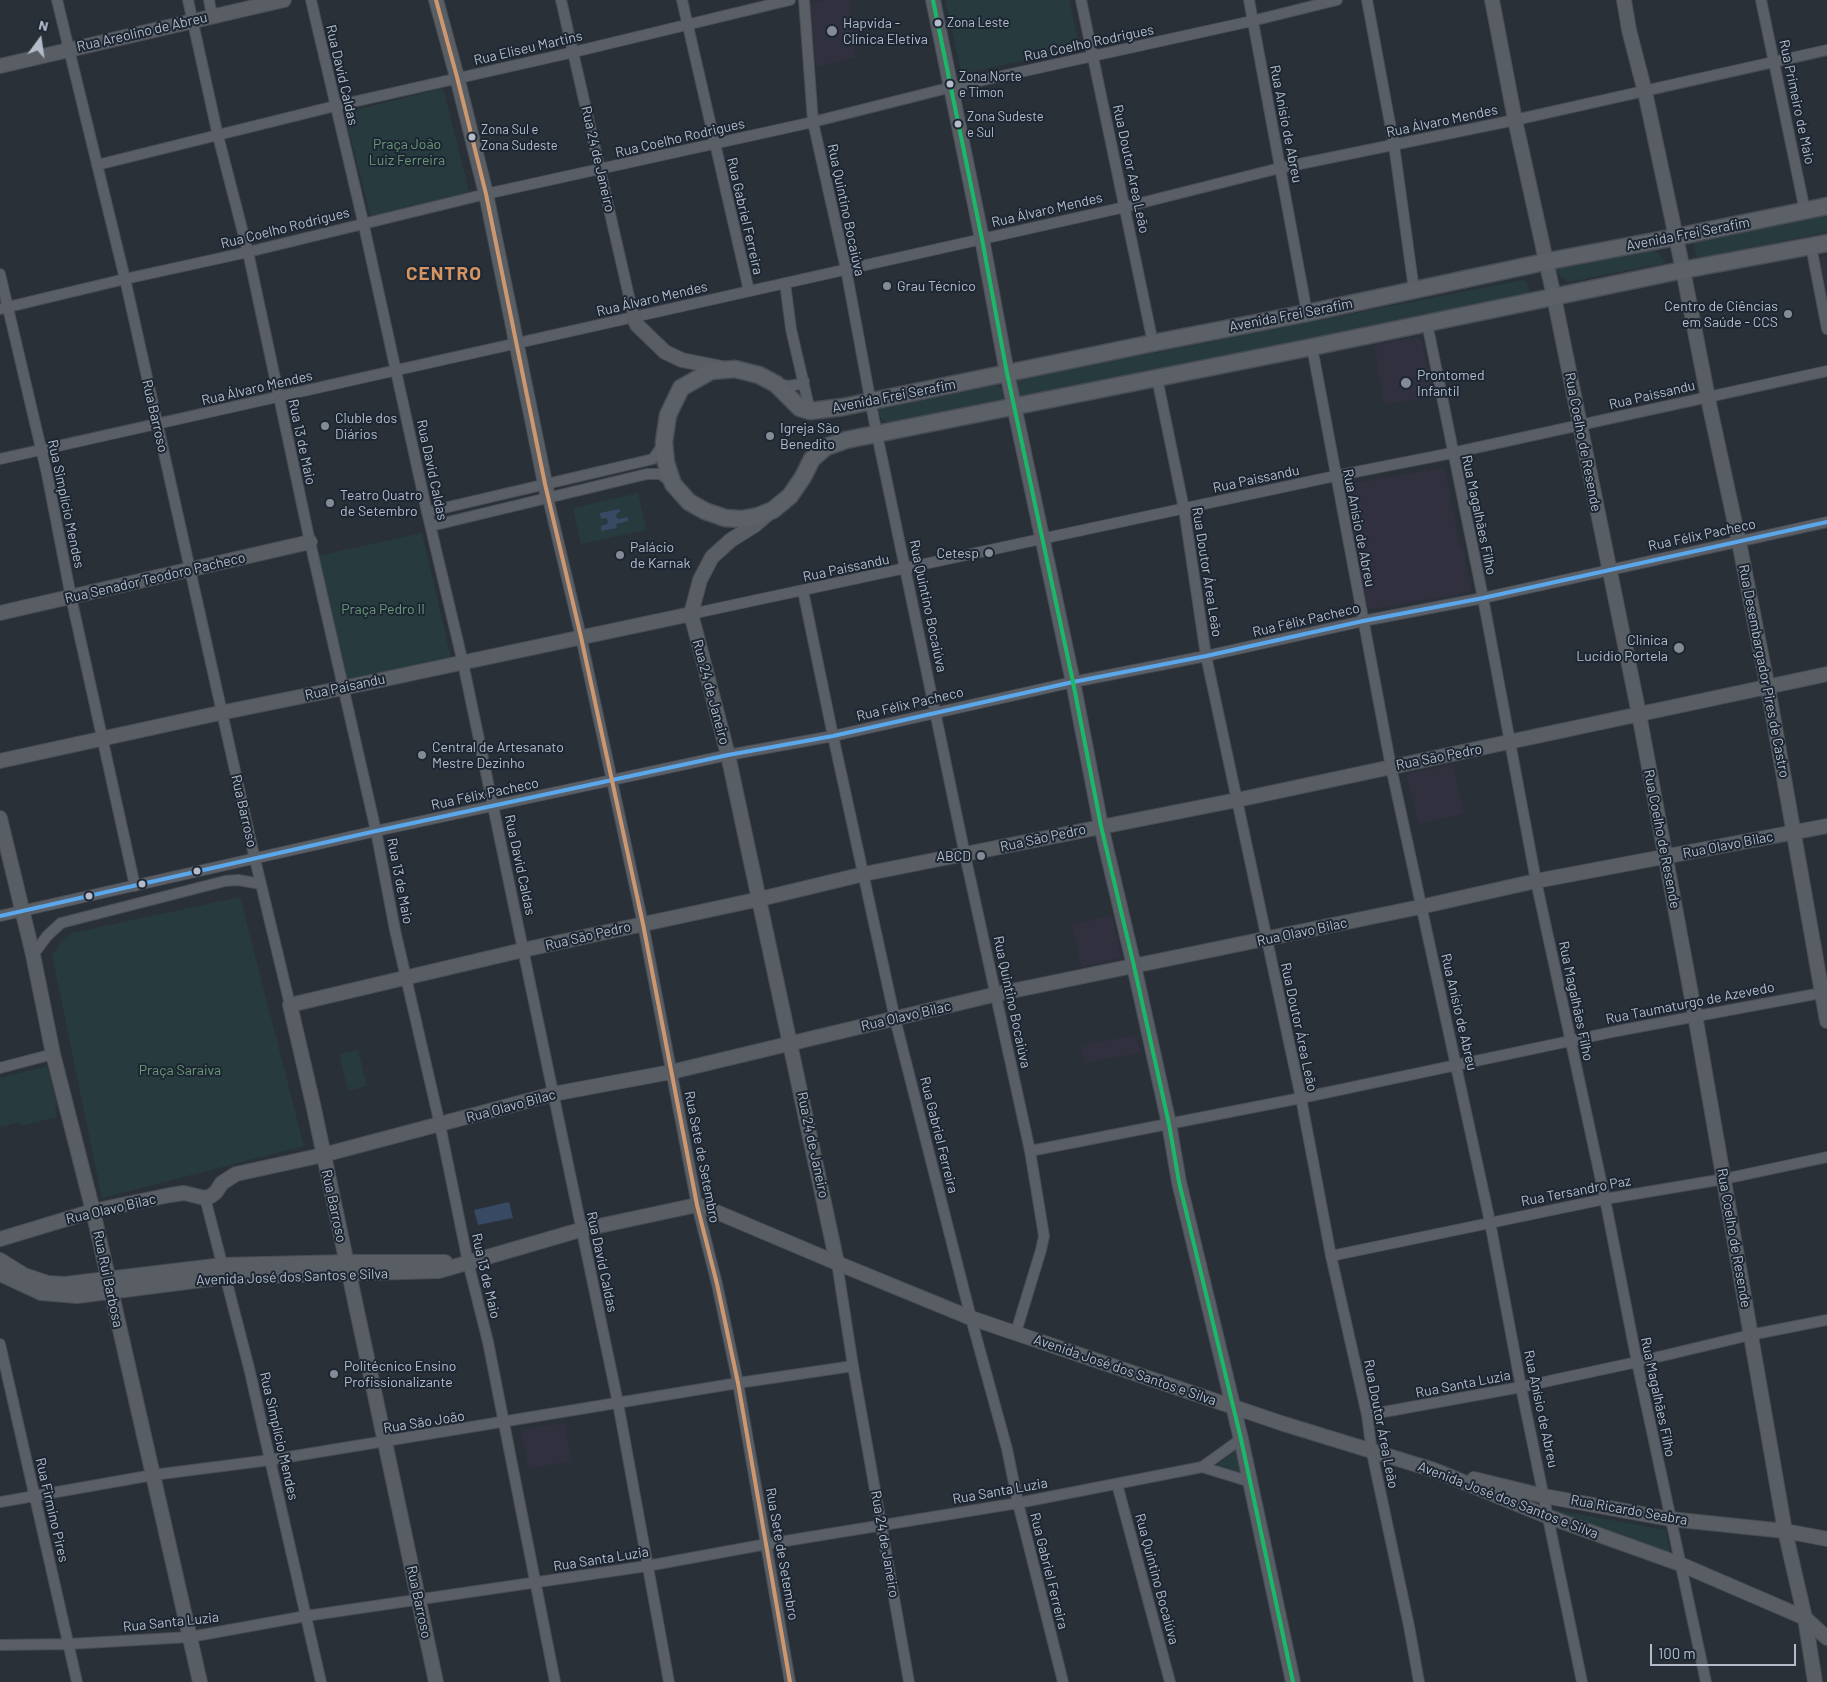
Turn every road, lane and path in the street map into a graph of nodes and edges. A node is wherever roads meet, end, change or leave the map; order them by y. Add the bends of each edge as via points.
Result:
1 (57, 0) edge
2 (188, 0) edge
3 (209, 0) edge
4 (284, 0) edge
5 (311, 0) edge
6 (436, 0) edge
7 (561, 0) edge
8 (682, 0) edge
9 (790, 0) edge
10 (804, 0) edge
11 (933, 0) edge
12 (1082, 0) edge
13 (1248, 0) edge
14 (1337, 0) edge
15 (1367, 0) edge
16 (1492, 0) edge
17 (1624, 0) edge
18 (1761, 0) edge
19 (212, 16) junction
20 (192, 20) junction
21 (1252, 21) junction
22 (689, 25) junction
23 (68, 50) junction
24 (1827, 50) edge
25 (574, 52) junction
26 (1093, 56) junction
27 (1774, 61) junction
28 (0, 66) edge
29 (457, 77) junction
30 (952, 87) junction
31 (1645, 92) junction
32 (335, 106) junction
33 (1515, 120) junction
34 (813, 122) junction
35 (218, 136) junction
36 (715, 144) junction
37 (1394, 145) junction
38 (97, 165) junction
39 (1280, 168) junction
40 (600, 170) junction
41 (486, 194) junction
42 (1827, 206) edge
43 (1125, 207) junction
44 (1805, 211) junction
45 (363, 224) junction
46 (1676, 237) junction
47 (982, 239) junction
48 (1819, 244) edge
49 (248, 252) junction
50 (1546, 262) junction
51 (846, 269) junction
52 (1683, 270) junction
53 (0, 274) edge
54 (125, 279) junction
55 (785, 283) junction
56 (1414, 290) junction
57 (749, 291) junction
58 (1554, 297) junction
59 (4, 307) edge
60 (1307, 313) junction
61 (634, 318) junction
62 (1427, 323) junction
63 (1827, 329) edge
64 (516, 343) junction
65 (1154, 343) junction
66 (1312, 347) junction
67 (735, 369) junction
68 (396, 370) junction
69 (1827, 371) edge
70 (1007, 373) junction
71 (1157, 378) junction
72 (804, 381) junction
73 (776, 384) junction
74 (1708, 396) junction
75 (278, 397) junction
76 (870, 401) junction
77 (1015, 406) junction
78 (810, 411) junction
79 (157, 425) junction
80 (1580, 426) junction
81 (877, 434) junction
82 (664, 442) junction
83 (41, 450) junction
84 (1452, 453) junction
85 (0, 459) edge
86 (606, 470) junction
87 (1335, 476) junction
88 (545, 484) junction
89 (609, 484) junction
90 (673, 484) junction
91 (548, 498) junction
92 (487, 499) junction
93 (448, 508) junction
94 (1184, 509) junction
95 (773, 510) junction
96 (427, 512) junction
97 (490, 512) junction
98 (451, 522) junction
99 (1827, 522) edge
100 (431, 526) junction
101 (1044, 539) junction
102 (310, 542) junction
103 (1739, 542) junction
104 (906, 569) junction
105 (1609, 569) junction
106 (189, 570) junction
107 (803, 591) junction
108 (71, 597) junction
109 (1482, 598) junction
110 (0, 613) edge
111 (691, 614) junction
112 (1363, 621) junction
113 (581, 637) junction
114 (1206, 656) junction
115 (463, 663) junction
116 (1827, 674) edge
117 (1073, 682) junction
118 (1768, 687) junction
119 (343, 688) junction
120 (222, 712) junction
121 (936, 712) junction
122 (1638, 714) junction
123 (833, 736) junction
124 (102, 738) junction
125 (1510, 743) junction
126 (728, 755) junction
127 (0, 761) edge
128 (1391, 767) junction
129 (611, 782) junction
130 (1237, 800) junction
131 (493, 806) junction
132 (0, 818) edge
133 (1101, 826) junction
134 (1827, 826) edge
135 (376, 831) junction
136 (1794, 832) junction
137 (965, 854) junction
138 (1664, 857) junction
139 (254, 858) junction
140 (864, 874) junction
141 (1536, 881) junction
142 (261, 884) junction
143 (135, 886) junction
144 (760, 899) junction
145 (1420, 907) junction
146 (22, 911) junction
147 (0, 916) edge
148 (643, 924) junction
149 (1266, 939) junction
150 (524, 950) junction
151 (33, 955) junction
152 (1134, 966) junction
153 (407, 977) junction
154 (1824, 992) edge
155 (997, 994) junction
156 (290, 1005) junction
157 (1695, 1016) junction
158 (895, 1019) junction
159 (1827, 1021) edge
160 (1571, 1040) junction
161 (791, 1042) junction
162 (53, 1054) junction
163 (1457, 1064) junction
164 (0, 1068) edge
165 (672, 1072) junction
166 (553, 1094) junction
167 (1301, 1098) junction
168 (1168, 1124) junction
169 (440, 1125) junction
170 (1030, 1150) junction
171 (323, 1155) junction
172 (1827, 1157) edge
173 (1724, 1179) junction
174 (205, 1198) junction
175 (1605, 1199) junction
176 (696, 1206) junction
177 (93, 1211) junction
178 (1490, 1222) junction
179 (580, 1230) junction
180 (0, 1239) edge
181 (1331, 1256) junction
182 (0, 1260) edge
183 (468, 1262) junction
184 (837, 1263) junction
185 (347, 1268) junction
186 (224, 1271) junction
187 (0, 1274) edge
188 (109, 1285) junction
189 (971, 1318) junction
190 (1827, 1320) edge
191 (1016, 1332) junction
192 (1750, 1335) junction
193 (0, 1344) edge
194 (1637, 1362) junction
195 (853, 1366) junction
196 (738, 1383) junction
197 (1521, 1387) junction
198 (618, 1403) junction
199 (1233, 1407) junction
200 (1367, 1415) junction
201 (503, 1423) junction
202 (1242, 1439) junction
203 (386, 1442) junction
204 (1372, 1452) junction
205 (270, 1460) junction
206 (1202, 1467) junction
207 (1434, 1470) junction
208 (153, 1475) junction
209 (1251, 1482) junction
210 (1117, 1484) junction
211 (35, 1495) junction
212 (1544, 1496) junction
213 (0, 1502) edge
214 (1018, 1503) junction
215 (1549, 1518) junction
216 (1670, 1519) junction
217 (881, 1525) junction
218 (1785, 1531) junction
219 (1827, 1539) edge
220 (767, 1544) junction
221 (1680, 1564) junction
222 (647, 1566) junction
223 (535, 1583) junction
224 (418, 1600) junction
225 (306, 1616) junction
226 (1805, 1618) junction
227 (190, 1637) junction
228 (1827, 1638) edge
229 (69, 1644) junction
230 (0, 1645) edge
231 (78, 1682) edge
232 (200, 1682) edge
233 (321, 1682) edge
234 (436, 1682) edge
235 (555, 1682) edge
236 (669, 1682) edge
237 (790, 1682) edge
238 (909, 1682) edge
239 (1064, 1682) edge
240 (1170, 1682) edge
241 (1293, 1682) edge
242 (1419, 1682) edge
243 (1582, 1682) edge
244 (1706, 1682) edge
245 (1815, 1682) edge

1 - 23 street, Rua Barroso
2 - 20 street, Rua 13 de Maio
3 - 19 street
4 - 19 street, Rua Areolino de Abreu
5 - 32 street, Rua David Caldas
6 - 29 street
7 - 25 street, Rua 24 de Janeiro
8 - 22 street, Rua Gabriel Ferreira
9 - 22 street, Rua Eliseu Martins
10 - 34 street, Rua Quintino Bocaiúva
11 - 30 street
12 - 26 street, Rua Doutor Area Leão
13 - 21 street, Rua Anísio de Abreu
14 - 21 street, Rua Coelho Rodrigues
15 - 37 street
16 - 33 street, Rua Coelho de Resende
17 - 31 street, Rua Desembargador Pires de Castro
18 - 27 street, Rua Primeiro de Maio
19 - 20 street, Rua Areolino de Abreu
20 - 23 street, Rua Areolino de Abreu
20 - 35 street, Rua 13 de Maio
21 - 26 street, Rua Coelho Rodrigues
21 - 39 street, Rua Anísio de Abreu
22 - 25 street, Rua Eliseu Martins
22 - 36 street, Rua Gabriel Ferreira
23 - 28 street, Rua Areolino de Abreu
23 - 38 street, Rua Barroso
24 - 27 street, Rua Álvaro Mendes
25 - 29 street, Rua Eliseu Martins
25 - 40 street, Rua 24 de Janeiro
26 - 30 street, Rua Coelho Rodrigues
26 - 43 street, Rua Doutor Area Leão
27 - 31 street, Rua Álvaro Mendes
27 - 44 street, Rua Primeiro de Maio
29 - 32 street, Rua Eliseu Martins
29 - 41 street
30 - 34 street, Rua Coelho Rodrigues
30 - 47 street
31 - 33 street, Rua Álvaro Mendes
31 - 46 street, Rua Desembargador Pires de Castro
32 - 35 street, Rua Eliseu Martins
32 - 45 street, Rua David Caldas
33 - 37 street, Rua Álvaro Mendes
33 - 50 street, Rua Coelho de Resende
34 - 36 street, Rua Coelho Rodrigues
34 - 51 street, Rua Quintino Bocaiúva
35 - 38 street, Rua Eliseu Martins
35 - 49 street, Rua 13 de Maio
36 - 40 street, Rua Coelho Rodrigues
36 - 57 street, Rua Gabriel Ferreira
37 - 39 street, Rua Álvaro Mendes
37 - 56 street
38 - 54 street, Rua Barroso
39 - 43 street, Rua Álvaro Mendes
39 - 60 street, Rua Anísio de Abreu
40 - 41 street, Rua Coelho Rodrigues
40 - 61 street, Rua 24 de Janeiro
41 - 45 street, Rua Coelho Rodrigues
41 - 64 street
42 - 44 main road, Avenida Frei Serafim
43 - 47 street, Rua Álvaro Mendes
43 - 65 street, Rua Doutor Area Leão
44 - 46 main road, Avenida Frei Serafim
45 - 49 street, Rua Coelho Rodrigues
45 - 68 street, Rua David Caldas
46 - 50 main road, Avenida Frei Serafim
46 - 52 street, Rua Desembargador Pires de Castro
47 - 51 street, Rua Álvaro Mendes
47 - 70 street
48 - 52 main road
48 - 63 street
49 - 54 street, Rua Coelho Rodrigues
49 - 75 street, Rua 13 de Maio
50 - 56 main road, Avenida Frei Serafim
50 - 58 street, Rua Coelho de Resende
51 - 55 street, Rua Álvaro Mendes
51 - 76 street, Rua Quintino Bocaiúva
52 - 58 main road
52 - 74 street, Rua Desembargador Pires de Castro
53 - 59 street, Rua Simplício Mendes
54 - 59 street, Rua Coelho Rodrigues
54 - 79 street, Rua Barroso
55 - 57 street, Rua Álvaro Mendes
55 - 72 street via 791,329
56 - 60 main road, Avenida Frei Serafim
57 - 61 street, Rua Álvaro Mendes
58 - 62 main road
58 - 80 street, Rua Coelho de Resende
59 - 83 street, Rua Simplício Mendes
60 - 65 main road, Avenida Frei Serafim
61 - 64 street, Rua Álvaro Mendes
61 - 67 street via 665,352 682,360
62 - 66 main road
62 - 84 street, Rua Magalhães Filho
64 - 68 street, Rua Álvaro Mendes
64 - 88 street
65 - 70 main road, Avenida Frei Serafim
66 - 71 main road
66 - 87 street, Rua Anísio de Abreu
67 - 73 main road via 759,375
67 - 82 main road via 711,371 681,388 668,415
68 - 75 street, Rua Álvaro Mendes
68 - 96 street, Rua David Caldas
69 - 74 street, Rua Paissandu
70 - 76 main road, Avenida Frei Serafim
70 - 77 street
71 - 77 main road
71 - 94 street, Rua Doutor Área Leão
72 - 73 street via 789,386
72 - 78 street
73 - 78 main road via 800,408
74 - 80 street, Rua Paissandu
74 - 103 street, Rua Desembargador Pires de Castro
75 - 79 street, Rua Álvaro Mendes
75 - 102 street, Rua 13 de Maio
76 - 78 main road, Avenida Frei Serafim
76 - 81 street, Rua Quintino Bocaiúva
77 - 81 main road
77 - 101 street
79 - 83 street, Rua Álvaro Mendes
79 - 106 street, Rua Barroso
80 - 84 street, Rua Paissandu
80 - 105 street, Rua Coelho de Resende
81 - 95 main road via 826,447 812,459 790,496
81 - 104 street, Rua Quintino Bocaiúva
82 - 86 street via 653,459
82 - 90 main road
83 - 85 street, Rua Álvaro Mendes
83 - 108 street, Rua Simplício Mendes
84 - 87 street, Rua Paissandu
84 - 109 street, Rua Magalhães Filho
86 - 88 street
86 - 89 street
87 - 94 street, Rua Paissandu
87 - 112 street, Rua Anísio de Abreu
88 - 91 street
88 - 92 street
89 - 90 street via 656,473
89 - 91 street
90 - 95 main road via 689,502 725,518 742,519
91 - 97 street
91 - 113 street, Rua Sete de Setembro
92 - 93 street
92 - 97 street
93 - 96 street
93 - 98 street
94 - 101 street, Rua Paissandu
94 - 114 street, Rua Doutor Área Leão
95 - 111 street via 712,557 700,580
96 - 100 street, Rua David Caldas
97 - 98 street
98 - 100 street
99 - 103 street, Rua Félix Pacheco
100 - 115 street, Rua David Caldas
101 - 104 street, Rua Paissandu
101 - 117 street
102 - 106 street, Rua Senador Teodoro Pacheco
102 - 119 street, Rua 13 de Maio
103 - 105 street, Rua Félix Pacheco
103 - 118 street, Rua Desembargador Pires de Castro
104 - 107 street, Rua Paissandu
104 - 121 street, Rua Quintino Bocaiúva
105 - 109 street, Rua Félix Pacheco
105 - 122 street, Rua Coelho de Resende
106 - 108 street, Rua Senador Teodoro Pacheco
106 - 120 street, Rua Barroso
107 - 111 street, Rua Paissandu
107 - 123 street, Rua Gabriel Ferreira
108 - 110 street, Rua Senador Teodoro Pacheco
108 - 124 street, Rua Simplício Mendes
109 - 112 street, Rua Félix Pacheco
109 - 125 street, Rua Magalhães Filho
111 - 113 street, Rua Paisandu
111 - 126 street, Rua 24 de Janeiro
112 - 114 street, Rua Félix Pacheco
112 - 128 street, Rua Anísio de Abreu
113 - 115 street, Rua Paisandu
113 - 129 street, Rua Sete de Setembro
114 - 117 street, Rua Félix Pacheco
114 - 130 street, Rua Doutor Área Leão
115 - 119 street, Rua Paisandu
115 - 131 street, Rua David Caldas
116 - 118 street, Rua São Pedro
117 - 121 street, Rua Félix Pacheco
117 - 133 street
118 - 122 street, Rua São Pedro
118 - 136 street, Rua Desembargador Pires de Castro
119 - 120 street, Rua Paisandu
119 - 135 street, Rua 13 de Maio
120 - 124 street, Rua Paisandu
120 - 139 street, Rua Barroso
121 - 123 street, Rua Félix Pacheco
121 - 137 street, Rua Quintino Bocaiúva
122 - 125 street, Rua São Pedro
122 - 138 street, Rua Coelho de Resende
123 - 126 street, Rua Félix Pacheco
123 - 140 street, Rua Gabriel Ferreira
124 - 127 street, Rua Paisandu
124 - 143 street, Rua Simplício Mendes
125 - 128 street, Rua São Pedro
125 - 141 street, Rua Magalhães Filho
126 - 129 street, Rua Félix Pacheco
126 - 144 street, Rua 24 de Janeiro
128 - 130 street, Rua São Pedro
128 - 145 street, Rua Anísio de Abreu
129 - 131 street, Rua Félix Pacheco
129 - 148 street, Rua Sete de Setembro
130 - 133 street, Rua São Pedro
130 - 149 street, Rua Doutor Área Leão
131 - 135 street, Rua Félix Pacheco
131 - 150 street, Rua David Caldas
132 - 146 street, Rua Rui Barbosa
133 - 137 street, Rua São Pedro
133 - 152 street
134 - 136 street, Rua Olavo Bilac
135 - 139 street, Rua Félix Pacheco
135 - 153 street, Rua 13 de Maio
136 - 138 street, Rua Olavo Bilac
136 - 154 street, Rua Desembargador Pires de Castro
137 - 140 street, Rua São Pedro
137 - 155 street, Rua Quintino Bocaiúva
138 - 141 street, Rua Olavo Bilac
138 - 157 street, Rua Coelho de Resende
139 - 142 street, Rua Barroso
139 - 143 street, Rua Félix Pacheco
140 - 144 street, Rua São Pedro
140 - 158 street, Rua Gabriel Ferreira
141 - 145 street, Rua Olavo Bilac
141 - 160 street, Rua Magalhães Filho
142 - 151 street via 225,881 62,923 50,932
142 - 156 street, Rua Barroso
143 - 146 street, Rua Félix Pacheco
144 - 148 street, Rua São Pedro
144 - 161 street, Rua 24 de Janeiro
145 - 149 street, Rua Olavo Bilac
145 - 163 street, Rua Anísio de Abreu
146 - 147 street, Rua Félix Pacheco
146 - 151 street, Rua Rui Barbosa
148 - 150 street, Rua São Pedro
148 - 165 street, Rua Sete de Setembro
149 - 152 street, Rua Olavo Bilac
149 - 167 street, Rua Doutor Área Leão
150 - 153 street, Rua São Pedro
150 - 166 street, Rua David Caldas
151 - 162 street, Rua Rui Barbosa
152 - 155 street, Rua Olavo Bilac
152 - 168 street
153 - 156 street, Rua São Pedro
153 - 169 street, Rua 13 de Maio
154 - 157 street, Rua Taumaturgo de Azevedo
154 - 159 street, Rua Desembargador Pires de Castro
155 - 158 street, Rua Olavo Bilac
155 - 170 street, Rua Quintino Bocaiúva
156 - 171 street, Rua Barroso
157 - 160 street, Rua Taumaturgo de Azevedo
157 - 173 street, Rua Coelho de Resende
158 - 161 street, Rua Olavo Bilac
158 - 189 street, Rua Gabriel Ferreira
160 - 163 street, Rua Taumaturgo de Azevedo
160 - 175 street, Rua Magalhães Filho
161 - 165 street, Rua Olavo Bilac
161 - 184 street, Rua 24 de Janeiro
162 - 164 street
162 - 177 street, Rua Rui Barbosa
163 - 167 street, Rua Taumaturgo de Azevedo
163 - 178 street, Rua Anísio de Abreu
165 - 166 street, Rua Olavo Bilac
165 - 176 street, Rua Sete de Setembro
166 - 169 street, Rua Olavo Bilac
166 - 179 street, Rua David Caldas
167 - 168 street, Rua Taumaturgo de Azevedo
167 - 181 street, Rua Doutor Área Leão
168 - 170 street, Rua Taumaturgo de Azevedo
168 - 199 street
169 - 171 street, Rua Olavo Bilac
169 - 183 street, Rua 13 de Maio
170 - 191 street, Rua Quintino Bocaiúva via 1044,1236
171 - 174 street, Rua Olavo Bilac via 236,1174
171 - 185 street, Rua Barroso
172 - 173 street, Rua Tersandro Paz
173 - 175 street, Rua Tersandro Paz
173 - 192 street, Rua Coelho de Resende
174 - 177 street, Rua Olavo Bilac via 184,1193
174 - 186 street, Rua Simplício Mendes
175 - 178 street, Rua Tersandro Paz
175 - 194 street, Rua Magalhães Filho
176 - 179 street, Avenida José dos Santos e Silva
176 - 184 street, Avenida José dos Santos e Silva
176 - 196 street, Rua Sete de Setembro
177 - 180 street, Rua Olavo Bilac
177 - 188 street, Rua Rui Barbosa
178 - 181 street, Rua Tersandro Paz
178 - 197 street, Rua Anísio de Abreu
179 - 183 street, Avenida José dos Santos e Silva
179 - 198 street, Rua David Caldas
181 - 200 street, Rua Doutor Área Leão
182 - 188 street, Avenida José dos Santos e Silva via 24,1275 48,1283
183 - 185 street, Avenida José dos Santos e Silva via 440,1271
183 - 201 street, Rua 13 de Maio via 488,1342
184 - 189 street, Avenida José dos Santos e Silva
184 - 195 street, Rua 24 de Janeiro
185 - 186 street, Avenida José dos Santos e Silva
185 - 203 street, Rua Barroso
186 - 188 street, Avenida José dos Santos e Silva
186 - 205 street, Rua Simplício Mendes
187 - 188 street, Avenida José dos Santos e Silva via 42,1293 78,1296
188 - 208 street, Rua Rui Barbosa
189 - 191 street, Avenida José dos Santos e Silva
189 - 214 street, Rua Gabriel Ferreira via 1007,1449
190 - 192 street, Rua Santa Luzia
191 - 199 street, Avenida José dos Santos e Silva
192 - 194 street, Rua Santa Luzia
192 - 218 street, Rua Coelho de Resende
193 - 211 street, Rua Firmino Pires
194 - 197 street, Rua Santa Luzia
194 - 216 street, Rua Magalhães Filho
195 - 196 street, Rua São João
195 - 217 street, Rua 24 de Janeiro
196 - 198 street, Rua São João
196 - 220 street, Rua Sete de Setembro
197 - 200 street, Rua Santa Luzia
197 - 212 street, Rua Anísio de Abreu
198 - 201 street, Rua São João
198 - 222 street, Rua David Caldas
199 - 202 street
199 - 204 street, Avenida José dos Santos e Silva
200 - 204 street, Rua Doutor Área Leão
201 - 203 street, Rua São João
201 - 223 street, Rua 13 de Maio
202 - 206 street, Rua Santa Luzia
202 - 209 street
203 - 205 street, Rua São João
203 - 224 street, Rua Barroso
204 - 207 street, Avenida José dos Santos e Silva
204 - 242 street, Rua Doutor Área Leão
205 - 208 street, Rua São João
205 - 225 street, Rua Simplício Mendes
206 - 209 street, Rua Santa Luzia
206 - 210 street, Rua Santa Luzia
207 - 212 street, Rua Ricardo Seabra
207 - 215 street, Avenida José dos Santos e Silva
208 - 211 street, Rua São João
208 - 227 street, Rua Rui Barbosa
209 - 241 street
210 - 214 street, Rua Santa Luzia
210 - 240 street, Rua Quintino Bocaiúva
211 - 213 street, Rua São João
211 - 229 street, Rua Firmino Pires
212 - 215 street, Rua Anísio de Abreu
212 - 216 street, Rua Ricardo Seabra
214 - 217 street, Rua Santa Luzia
214 - 239 street, Rua Gabriel Ferreira
215 - 221 street, Avenida José dos Santos e Silva
215 - 243 street, Rua Anísio de Abreu
216 - 218 street, Rua Ricardo Seabra
216 - 221 street, Rua Magalhães Filho
217 - 220 street, Rua Santa Luzia
217 - 238 street, Rua 24 de Janeiro
218 - 219 street, Rua Ricardo Seabra
218 - 226 street, Rua Coelho de Resende
220 - 222 street, Rua Santa Luzia
220 - 237 street, Rua Sete de Setembro
221 - 226 street, Avenida José dos Santos e Silva
221 - 244 street, Rua Magalhães Filho
222 - 223 street, Rua Santa Luzia
222 - 236 street, Rua David Caldas
223 - 224 street, Rua Santa Luzia
223 - 235 street, Rua 13 de Maio
224 - 225 street, Rua Santa Luzia
224 - 234 street, Rua Barroso
225 - 227 street, Rua Santa Luzia
225 - 233 street, Rua Simplício Mendes
226 - 228 street, Avenida José dos Santos e Silva
226 - 245 street, Rua Coelho de Resende
227 - 229 street, Rua Santa Luzia
227 - 232 street, Rua Rui Barbosa
229 - 230 street, Rua Santa Luzia
229 - 231 street, Rua Firmino Pires

